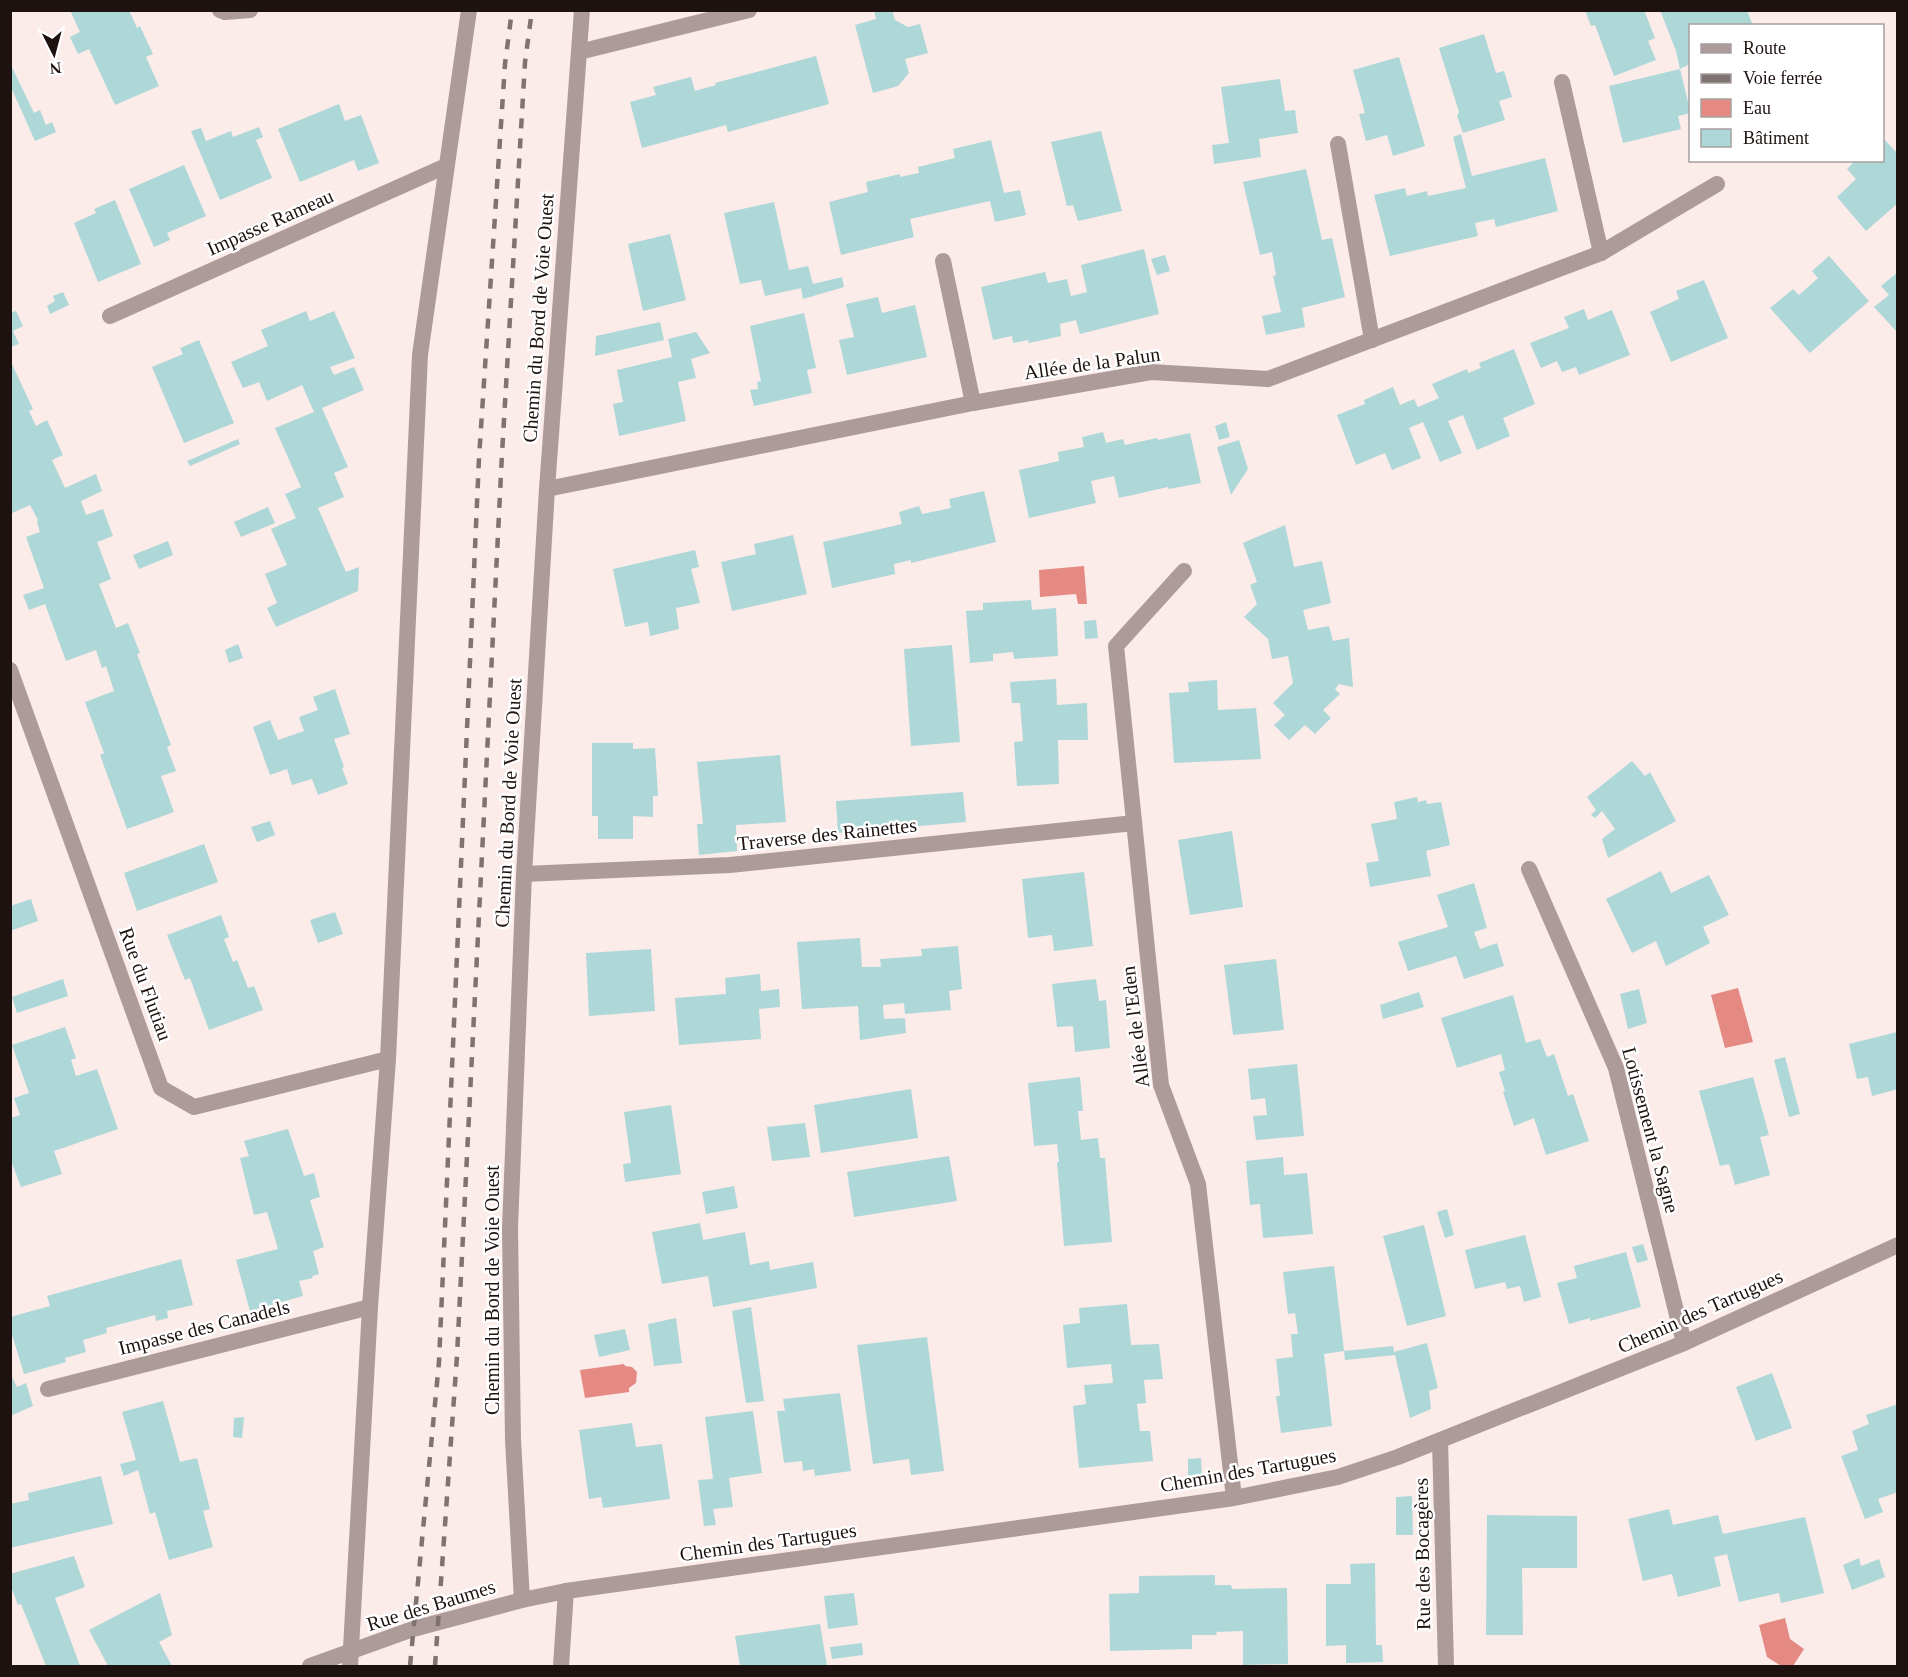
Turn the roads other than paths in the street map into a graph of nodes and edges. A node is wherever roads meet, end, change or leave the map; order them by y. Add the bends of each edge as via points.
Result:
1 (220, 10) edge
2 (250, 10) edge
3 (469, 10) edge
4 (582, 10) edge
5 (749, 10) edge
6 (579, 52) junction
7 (1562, 82) dead end
8 (1338, 144) dead end
9 (447, 166) junction
10 (1717, 184) dead end
11 (1601, 253) junction
12 (943, 261) dead end
13 (110, 315) dead end
14 (1372, 340) junction
15 (973, 403) junction
16 (547, 489) junction
17 (1184, 571) dead end
18 (10, 670) edge
19 (1134, 823) junction
20 (1528, 869) dead end
21 (524, 874) junction
22 (388, 1059) junction
23 (1898, 1245) edge
24 (370, 1306) junction
25 (1684, 1344) junction
26 (48, 1389) dead end
27 (1440, 1440) junction
28 (1234, 1498) junction
29 (566, 1591) junction
30 (522, 1600) junction
31 (350, 1659) edge
32 (310, 1666) edge
33 (561, 1666) edge
34 (1446, 1666) edge

1 - 2 street
3 - 9 street
4 - 6 street, Chemin du Bord de Voie Ouest
5 - 6 street
6 - 16 street, Chemin du Bord de Voie Ouest
7 - 11 street
8 - 14 street
9 - 13 street, Impasse Rameau
9 - 22 street via 420,355
10 - 11 street, Allée de la Palun
11 - 14 street, Allée de la Palun
12 - 15 street
14 - 15 street, Allée de la Palun via 1268,379 1151,372
15 - 16 street, Allée de la Palun
16 - 21 street, Chemin du Bord de Voie Ouest
17 - 19 street, Allée de l'Eden via 1116,646
18 - 22 street, Rue du Flutiau via 161,1088 194,1107
19 - 21 street, Traverse des Rainettes via 730,865
19 - 28 street, Allée de l'Eden via 1161,1085 1198,1184
20 - 25 street, Lotissement la Sagne via 1616,1068
21 - 30 street, Chemin du Bord de Voie Ouest via 510,1228 513,1440
22 - 24 street
23 - 25 street, Chemin des Tartugues
24 - 26 street, Impasse des Canadels
24 - 31 street
25 - 27 street, Chemin des Tartugues
27 - 28 street, Chemin des Tartugues via 1338,1477
27 - 34 street, Rue des Bocagères
28 - 29 street, Chemin des Tartugues
29 - 30 street, Rue des Baumes
29 - 33 street
30 - 31 street, Rue des Baumes via 413,1629
31 - 32 street, Rue des Baumes

